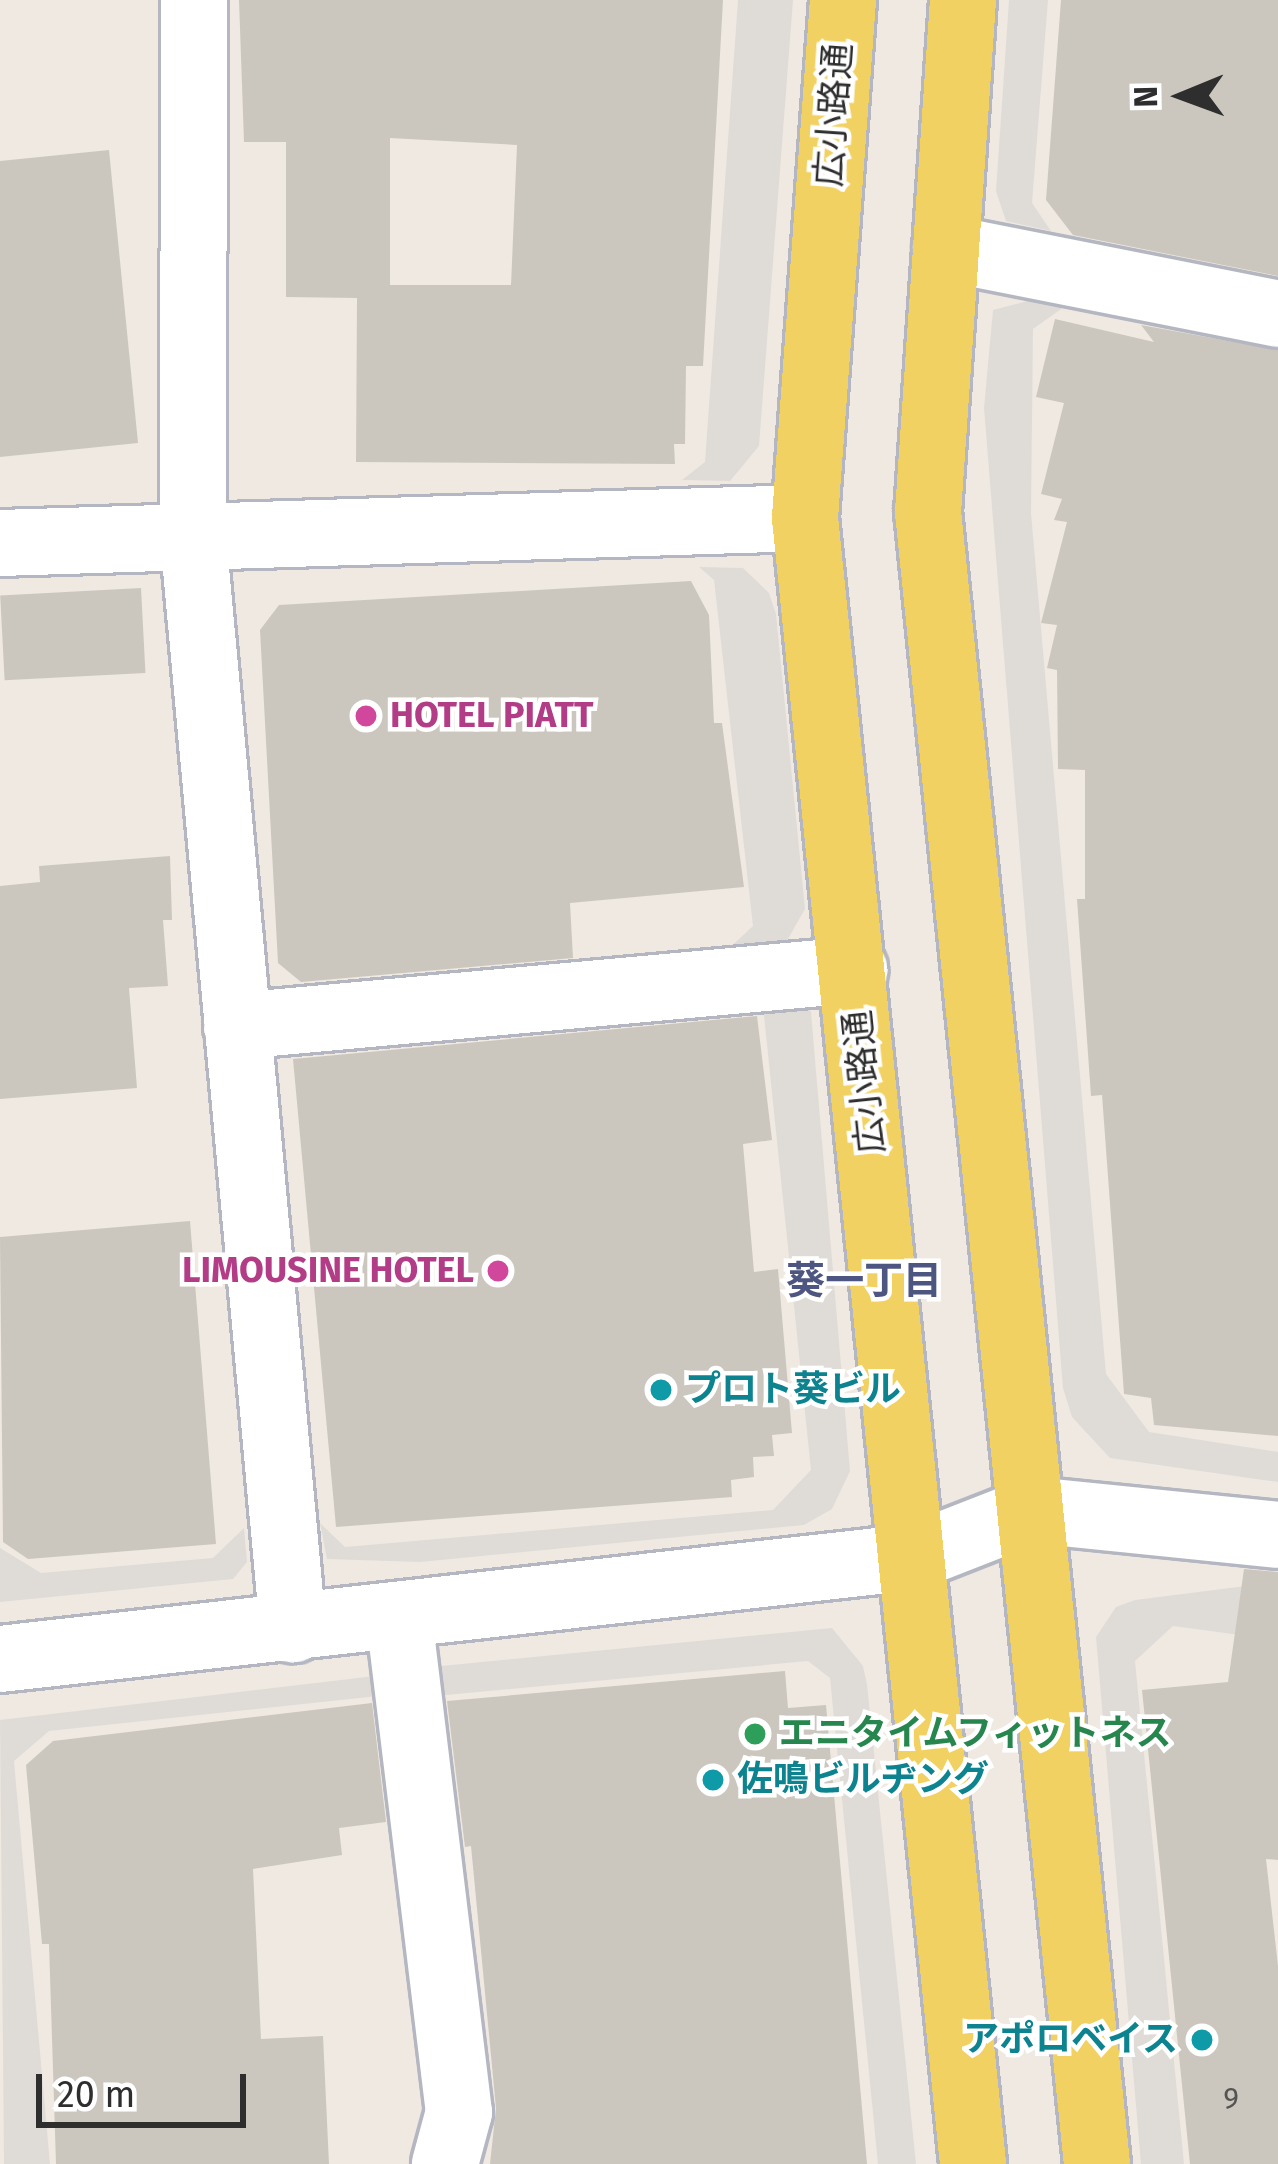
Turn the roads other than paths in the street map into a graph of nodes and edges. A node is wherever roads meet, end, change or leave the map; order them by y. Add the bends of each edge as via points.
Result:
1 (194, 0) edge
2 (843, 0) edge
3 (963, 0) edge
4 (946, 248) junction
5 (1278, 314) edge
6 (805, 518) junction
7 (193, 536) junction
8 (0, 543) edge
9 (854, 970) junction
10 (238, 1025) junction
11 (1033, 1510) junction
12 (1278, 1535) edge
13 (913, 1557) junction
14 (399, 1617) junction
15 (293, 1629) junction
16 (0, 1659) edge
17 (445, 2164) edge
18 (973, 2164) edge
19 (1097, 2164) edge

1 - 7 street
2 - 6 main road, 広小路通
3 - 4 main road
4 - 5 street
4 - 11 main road via 928,512
6 - 7 street
6 - 9 main road, 広小路通
7 - 8 street
7 - 10 street
9 - 10 street
9 - 13 main road, 広小路通
10 - 15 street
11 - 12 street
11 - 13 street
11 - 19 main road
13 - 14 street
13 - 18 main road, 広小路通
14 - 15 street
14 - 17 street via 459,2111
15 - 16 street

